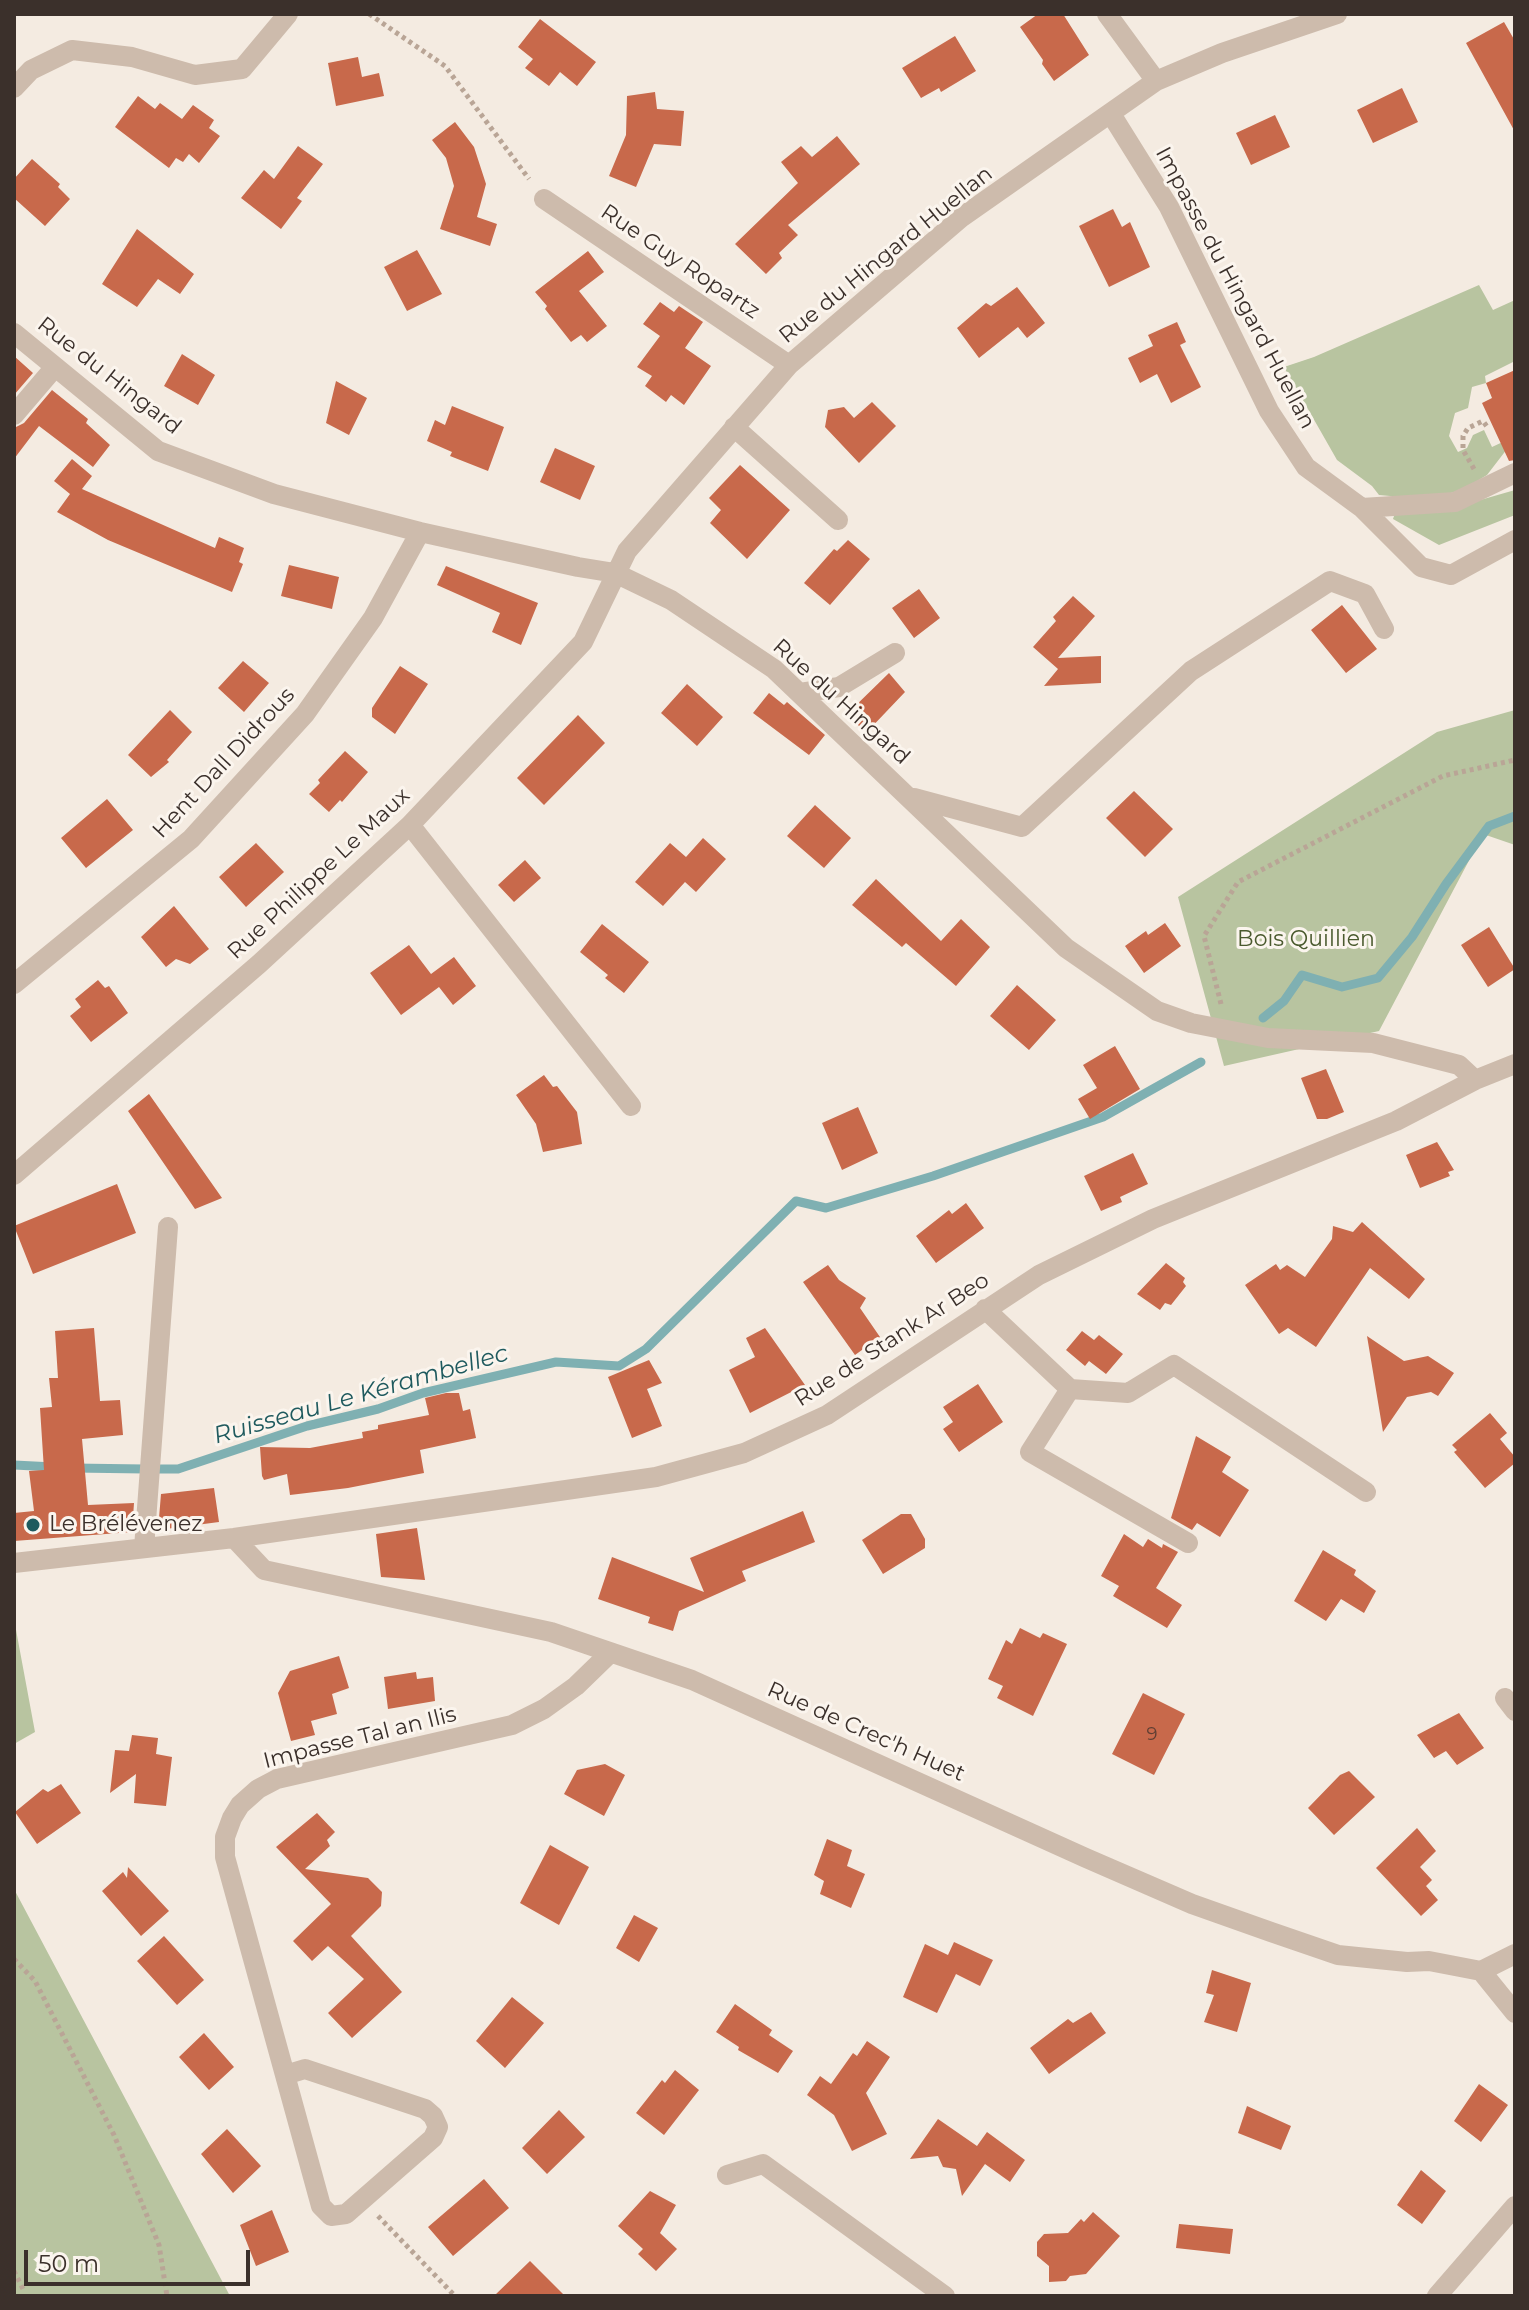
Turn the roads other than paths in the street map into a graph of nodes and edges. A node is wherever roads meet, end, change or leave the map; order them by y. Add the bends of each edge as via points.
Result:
1 (288, 14) edge
2 (1107, 14) edge
3 (1337, 14) edge
4 (1156, 81) junction
5 (14, 88) edge
6 (1111, 114) junction
7 (544, 199) road end
8 (14, 333) edge
9 (789, 365) junction
10 (55, 367) junction
11 (14, 415) edge
12 (734, 427) junction
13 (1514, 474) edge
14 (1362, 508) junction
15 (838, 520) dead end
16 (420, 532) junction
17 (1515, 540) edge
18 (615, 573) junction
19 (1384, 629) dead end
20 (895, 653) dead end
21 (800, 693) junction
22 (910, 797) junction
23 (410, 825) junction
24 (14, 984) edge
25 (1515, 1064) edge
26 (1475, 1080) junction
27 (631, 1106) dead end
28 (14, 1175) edge
29 (168, 1227) dead end
30 (985, 1309) junction
31 (1070, 1389) junction
32 (1366, 1492) dead end
33 (234, 1538) junction
34 (1188, 1543) dead end
35 (144, 1548) junction
36 (14, 1563) edge
37 (610, 1653) junction
38 (1515, 1954) edge
39 (1481, 1971) junction
40 (1515, 2013) edge
41 (285, 2075) junction
42 (727, 2175) dead end
43 (1515, 2206) edge
44 (945, 2296) edge
45 (1437, 2296) edge

1 - 5 street via 242,69 195,75 132,57 72,50 31,70
2 - 4 street
3 - 4 street, Rue du Hingard Huellan
4 - 6 street, Rue du Hingard Huellan
6 - 9 street, Rue du Hingard Huellan via 962,217
6 - 14 street, Impasse du Hingard Huellan via 1169,207 1269,411 1306,467
7 - 9 street, Rue Guy Ropartz
8 - 10 street, Rue du Hingard
9 - 12 street, Rue du Hingard Huellan
10 - 11 street
10 - 16 street, Rue du Hingard via 158,451 274,494
12 - 15 street
12 - 18 street, Rue du Hingard Huellan via 627,551
13 - 14 street via 1455,502
14 - 17 street, Impasse du Hingard Huellan via 1421,567 1451,575
16 - 18 street, Rue du Hingard
16 - 24 street, Hent Dall Didrous via 373,618 305,714 191,839
18 - 21 street, Rue du Hingard via 671,600 774,669
18 - 23 street, Rue Philippe Le Maux via 583,642
19 - 22 street via 1365,594 1330,581 1191,671 1022,827
20 - 21 street via 839,687
21 - 22 street, Rue du Hingard
22 - 26 street, Rue du Hingard via 1066,948 1157,1011 1268,1038 1373,1043 1459,1065
23 - 27 street
23 - 28 street, Rue Philippe Le Maux via 259,964
25 - 26 street, Rue de Stank Ar Beo
26 - 30 street, Rue de Stank Ar Beo via 1396,1121 1153,1219 1039,1275
29 - 35 street
30 - 31 street
30 - 33 street, Rue de Stank Ar Beo via 827,1415 744,1453 656,1477
31 - 32 street via 1128,1393 1174,1365
31 - 34 street via 1030,1452
33 - 35 street, Rue de Stank Ar Beo
33 - 37 street, Rue de Crec'h Huet via 264,1570 551,1632
35 - 36 street, Rue de Stank Ar Beo
37 - 39 street, Rue de Crec'h Huet via 692,1680 1192,1904 1338,1955 1429,1961
37 - 41 street, Impasse Tal an Ilis via 576,1686 512,1725 277,1779 240,1805 225,1837 225,1857
38 - 39 street
39 - 40 street
41 - 41 street, Impasse Tal an Ilis via 321,2206 331,2216 346,2214 363,2201 433,2138 438,2127 425,2109 305,2069
42 - 44 street via 763,2164
43 - 45 street

